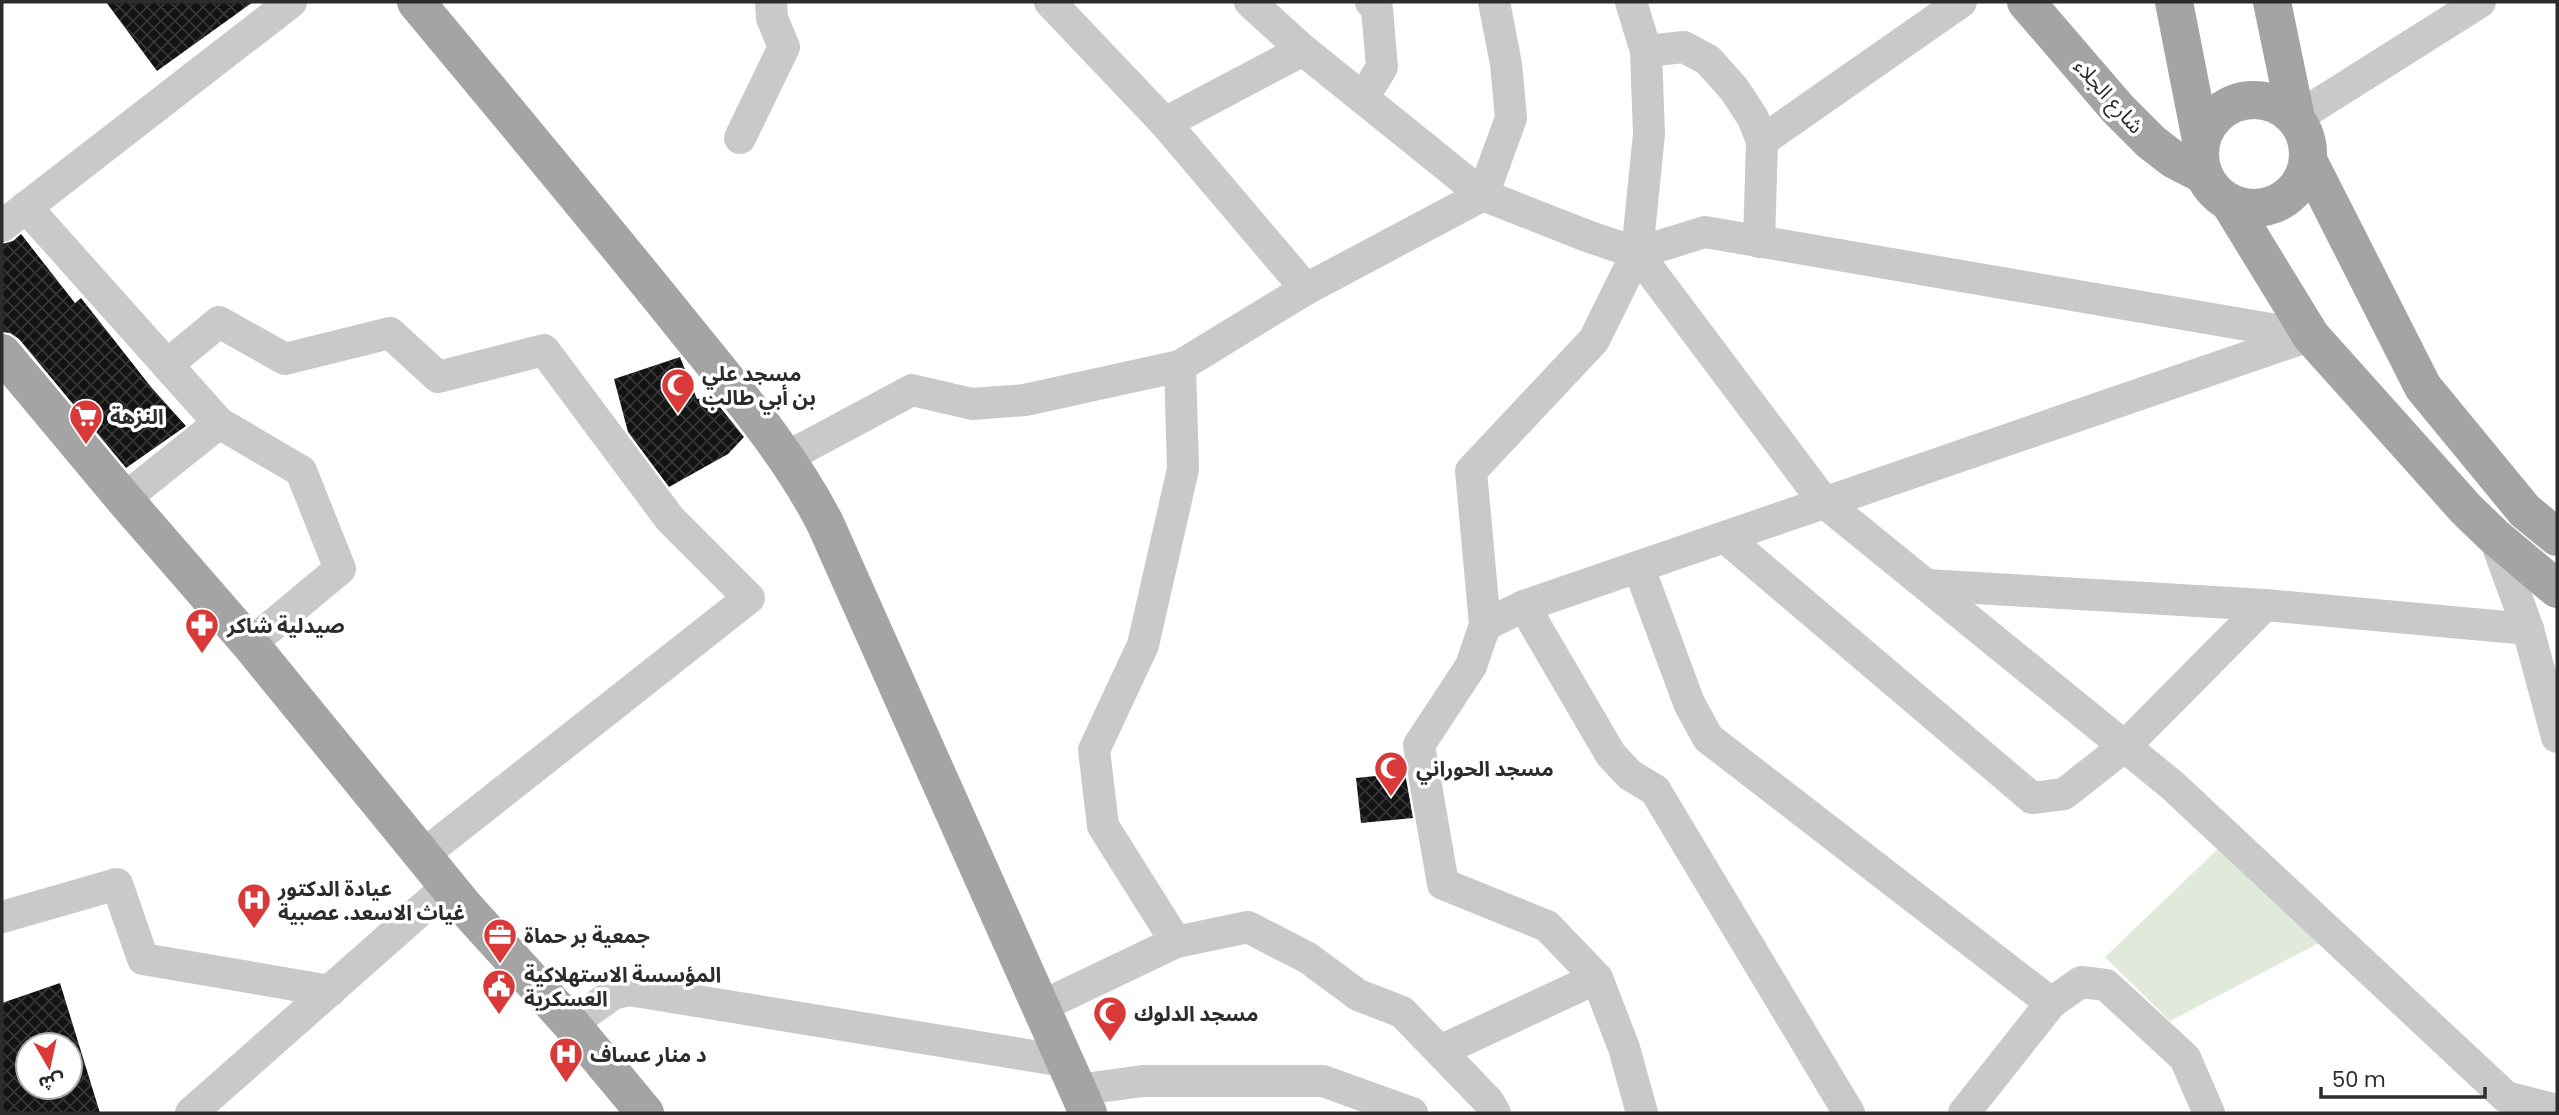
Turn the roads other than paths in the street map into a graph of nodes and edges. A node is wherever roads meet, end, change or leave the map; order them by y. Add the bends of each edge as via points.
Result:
1 (291, 2) edge
2 (416, 2) edge
3 (771, 2) edge
4 (1050, 2) edge
5 (1250, 2) edge
6 (1371, 2) edge
7 (1472, 2) edge
8 (1494, 2) edge
9 (1631, 2) edge
10 (1961, 2) edge
11 (2026, 2) edge
12 (2175, 2) edge
13 (2272, 2) edge
14 (2480, 2) edge
15 (1303, 50) junction
16 (1646, 51) junction
17 (1506, 64) junction
18 (1363, 98) junction
19 (2296, 118) junction
20 (1165, 123) junction
21 (740, 138) dead end
22 (1762, 141) junction
23 (2308, 162) junction
24 (2211, 172) junction
25 (1483, 195) junction
26 (14, 217) edge
27 (1759, 242) junction
28 (1637, 253) junction
29 (1306, 289) junction
30 (2311, 336) junction
31 (2, 353) edge
32 (167, 366) junction
33 (1181, 366) junction
34 (219, 423) junction
35 (787, 457) junction
36 (124, 499) junction
37 (1824, 502) junction
38 (2494, 536) junction
39 (2557, 537) edge
40 (1726, 538) junction
41 (1639, 568) junction
42 (1926, 584) junction
43 (2557, 589) edge
44 (2265, 605) junction
45 (1524, 606) junction
46 (1485, 625) junction
47 (2528, 629) junction
48 (250, 644) junction
49 (2557, 737) edge
50 (2125, 746) junction
51 (423, 855) junction
52 (449, 886) junction
53 (2, 917) edge
54 (1176, 942) junction
55 (1597, 978) junction
56 (330, 991) junction
57 (2051, 1003) junction
58 (1040, 1007) junction
59 (571, 1024) junction
60 (1440, 1051) junction
61 (1076, 1088) edge
62 (2557, 1110) edge
63 (191, 1113) edge
64 (645, 1113) edge
65 (1412, 1113) edge
66 (1495, 1113) edge
67 (1642, 1113) edge
68 (1849, 1113) edge
69 (1964, 1113) edge
70 (2209, 1113) edge

1 - 26 street
2 - 35 main road
3 - 21 street via 784,47
4 - 20 street
5 - 15 street
6 - 18 street via 1377,9 1382,67
7 - 17 street
8 - 17 street
9 - 16 street
10 - 22 street
11 - 24 main road, شارع الجلاء via 2151,142 2173,159
12 - 24 main road
13 - 19 main road
14 - 19 street
15 - 18 street
15 - 20 street
16 - 22 street via 1684,47 1708,61 1734,89
16 - 28 street via 1649,134
17 - 25 street via 1511,118
18 - 25 street
19 - 23 main road via 2309,146
19 - 24 main road via 2267,101 2234,103 2208,124
20 - 29 street
22 - 27 street
23 - 24 main road via 2293,193 2262,208 2245,208
23 - 39 main road via 2423,387 2525,511
24 - 30 main road
25 - 28 street
25 - 29 street
26 - 32 street
27 - 28 street via 1706,232
27 - 30 street
28 - 37 street
28 - 46 street via 1594,340 1471,471
29 - 33 street
30 - 37 street
30 - 38 main road
31 - 36 main road
32 - 34 street
32 - 51 street via 219,322 285,359 390,333 438,377 544,351 670,519 749,598
33 - 35 street via 1025,400 972,404 912,390
33 - 54 street via 1183,470 1143,645 1094,750 1103,826
34 - 36 street
34 - 48 street via 301,471 340,569
35 - 58 main road via 825,523
36 - 48 main road
37 - 40 street
37 - 42 street
38 - 43 main road
38 - 47 street
40 - 41 street
40 - 50 street via 2032,798 2064,794
41 - 45 street
41 - 57 street via 1689,704 1708,738
42 - 44 street
42 - 50 street
44 - 47 street
44 - 50 street
45 - 46 street
45 - 68 street via 1611,755 1630,775 1655,790
46 - 55 street via 1471,666 1419,746 1443,884 1547,926
47 - 49 street
48 - 51 main road
50 - 62 street via 2506,1097
51 - 52 main road
52 - 56 street
52 - 59 main road
53 - 56 street via 117,884 143,959
54 - 58 street
54 - 60 street via 1248,927 1308,958 1358,995 1402,1012
55 - 60 street
55 - 67 street
56 - 63 street
57 - 69 street
57 - 70 street via 2081,982 2106,985 2185,1058
58 - 61 main road
59 - 61 street via 612,994 629,990
59 - 64 main road
60 - 66 street
61 - 65 street via 1143,1081 1324,1081

